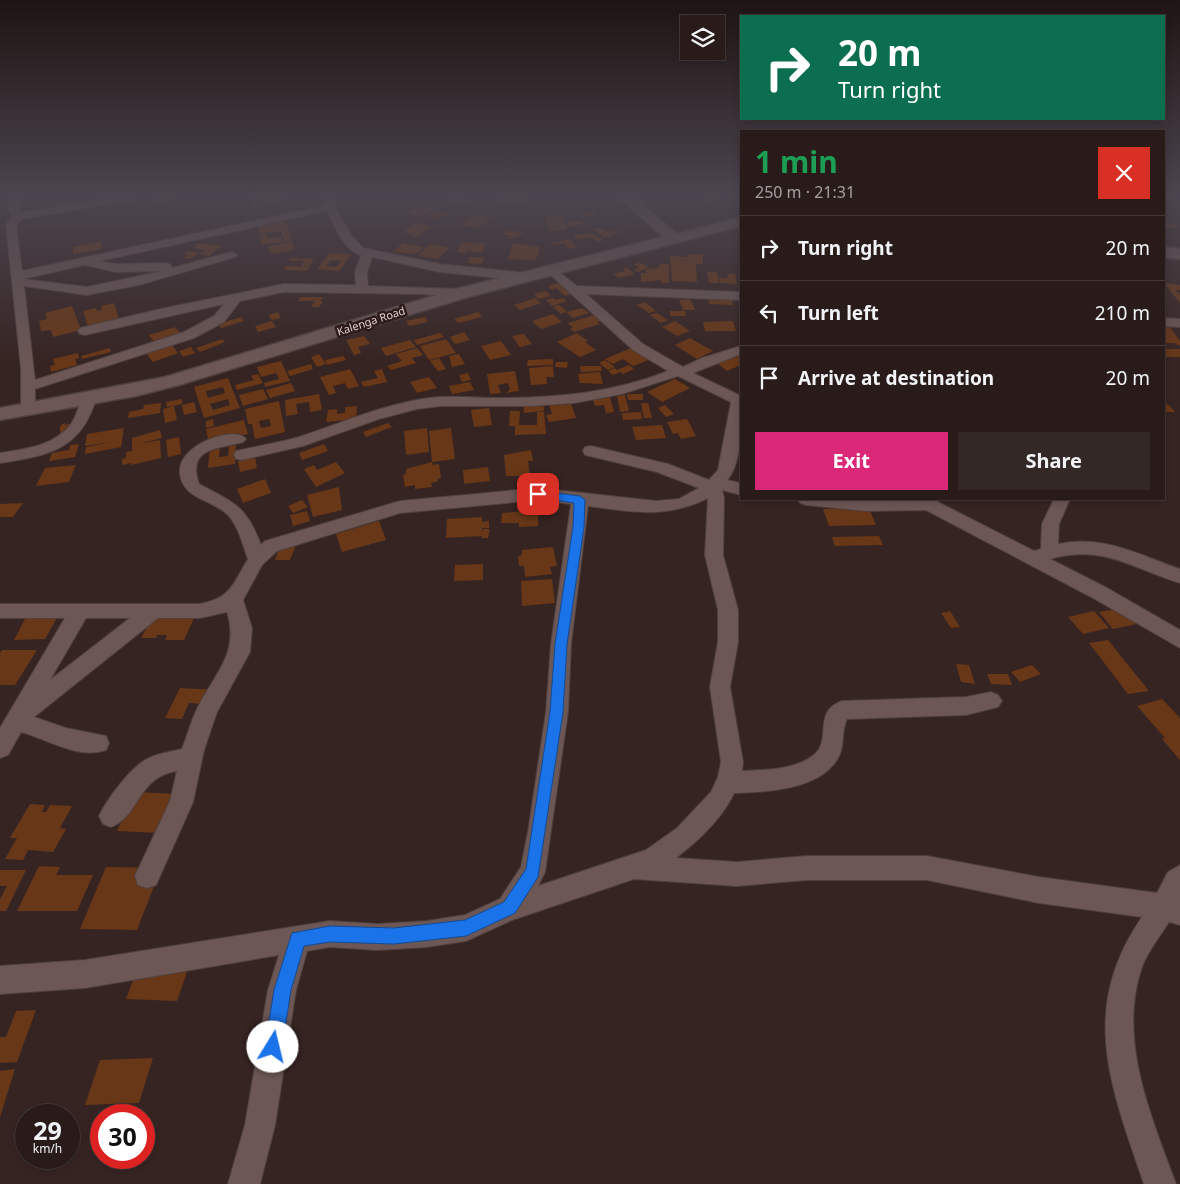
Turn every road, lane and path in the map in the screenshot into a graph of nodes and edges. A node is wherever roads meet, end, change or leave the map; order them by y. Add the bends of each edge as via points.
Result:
1 (15, 252) edge
2 (121, 252) edge
3 (362, 252) edge
4 (624, 252) edge
5 (1166, 252) edge
6 (367, 254) junction
7 (1180, 254) edge
8 (231, 255) dead end
9 (15, 256) junction
10 (0, 260) edge
11 (84, 261) junction
12 (180, 269) junction
13 (551, 270) junction
14 (526, 276) junction
15 (19, 279) junction
16 (362, 289) junction
17 (572, 290) junction
18 (462, 293) junction
19 (740, 296) edge
20 (236, 297) junction
21 (1165, 322) edge
22 (1180, 323) edge
23 (85, 331) dead end
24 (740, 350) edge
25 (681, 372) junction
26 (28, 387) junction
27 (89, 399) junction
28 (740, 400) edge
29 (28, 410) junction
30 (0, 414) edge
31 (591, 451) dead end
32 (0, 458) edge
33 (714, 486) junction
34 (740, 489) edge
35 (580, 500) junction
36 (816, 500) edge
37 (1061, 500) edge
38 (924, 501) edge
39 (1050, 552) junction
40 (1032, 558) junction
41 (257, 560) junction
42 (1180, 576) edge
43 (233, 600) junction
44 (82, 610) junction
45 (0, 611) edge
46 (154, 611) junction
47 (1180, 640) edge
48 (991, 701) dead end
49 (19, 717) junction
50 (98, 743) dead end
51 (0, 748) edge
52 (192, 756) junction
53 (727, 782) junction
54 (111, 816) dead end
55 (630, 868) junction
56 (147, 876) dead end
57 (1180, 877) edge
58 (509, 908) junction
59 (1172, 909) edge
60 (298, 938) junction
61 (0, 980) edge
62 (244, 1184) edge
63 (1160, 1184) edge

1 - 9 street
2 - 11 street
3 - 6 street
4 - 13 main road, Kalenga Road
5 - 7 main road
6 - 14 street via 440,268
6 - 16 street via 361,272
8 - 12 street
9 - 10 street
9 - 15 street
11 - 12 street via 106,267
11 - 15 street
12 - 15 street via 87,292
13 - 14 main road, Kalenga Road
13 - 17 street
14 - 18 main road, Kalenga Road
15 - 26 street
16 - 18 street
16 - 20 street via 284,288
17 - 19 street
17 - 25 street via 638,347
18 - 27 main road, Kalenga Road via 232,365
20 - 23 street
20 - 26 street via 219,319 189,335
21 - 22 street
24 - 25 street
25 - 28 street
25 - 41 street via 616,393 512,402 431,402 282,446 240,447 214,443 200,449 187,460 186,470 192,487 232,510 244,522
26 - 29 street
27 - 29 main road, Kalenga Road
27 - 32 street via 86,415 70,437 40,450
28 - 33 street via 726,472
29 - 30 main road, Kalenga Road
31 - 33 street via 662,468
33 - 34 street
33 - 35 street via 682,504 656,507
33 - 53 street via 714,555 728,610 728,642 720,687 732,762
35 - 41 street via 538,494 400,507 270,546
35 - 58 street via 561,644 557,712 540,832 533,872
36 - 38 street via 903,506
37 - 39 street via 1049,523
38 - 40 street
39 - 40 street
39 - 42 street via 1086,546 1112,550
40 - 47 street
41 - 43 street
43 - 46 street via 217,608 200,611
43 - 52 street via 242,628 240,652 207,710
44 - 45 street
44 - 46 street
44 - 49 street via 60,642
46 - 49 street
48 - 53 street via 966,706 842,710 834,726 831,751 820,765 786,778
49 - 50 street via 80,743
49 - 51 street
52 - 54 street via 176,763 160,764 145,773
52 - 56 street via 181,802
53 - 55 street via 718,800 686,836 654,859
55 - 58 street
55 - 59 street via 737,874 808,868 920,868 1039,890
57 - 59 street via 1175,883
58 - 60 street via 466,928 428,934 378,937 330,934
59 - 63 street via 1130,963 1119,1005 1121,1054 1137,1118
60 - 61 street via 103,972
60 - 62 street via 282,990 260,1125

